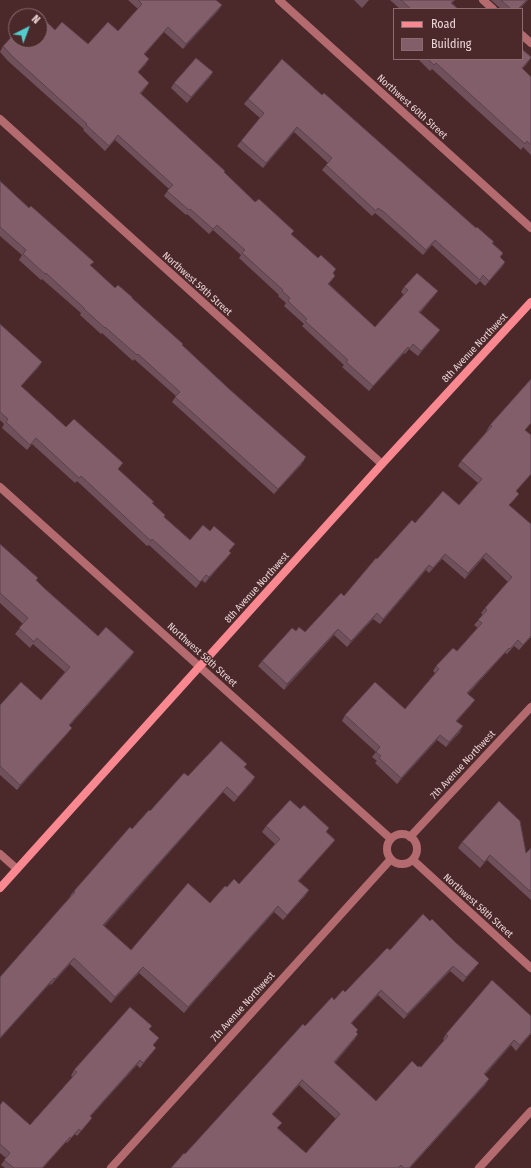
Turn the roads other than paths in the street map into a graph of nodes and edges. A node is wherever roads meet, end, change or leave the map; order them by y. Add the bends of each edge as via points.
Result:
1 (279, 0) edge
2 (483, 0) edge
3 (492, 8) edge
4 (523, 36) edge
5 (531, 43) edge
6 (0, 119) edge
7 (531, 228) edge
8 (531, 302) edge
9 (382, 464) junction
10 (0, 487) edge
11 (200, 667) junction
12 (531, 707) edge
13 (410, 837) junction
14 (391, 840) junction
15 (0, 854) edge
16 (391, 859) junction
17 (413, 860) junction
18 (17, 869) junction
19 (0, 888) edge
20 (531, 968) edge
21 (531, 1111) edge
22 (110, 1168) edge
23 (479, 1168) edge

1 - 7 street, Northwest 60th Street
2 - 3 street
4 - 5 street
6 - 9 street, Northwest 59th Street
8 - 9 main road, 8th Avenue Northwest
9 - 11 main road, 8th Avenue Northwest
10 - 11 street, Northwest 58th Street
11 - 14 street, Northwest 58th Street
11 - 18 main road, 8th Avenue Northwest
12 - 13 street, 7th Avenue Northwest
13 - 14 street via 401,834
13 - 17 street via 417,851
14 - 16 street via 387,846
15 - 18 street
16 - 17 street via 404,864
16 - 22 street, 7th Avenue Northwest
17 - 20 street, Northwest 58th Street
18 - 19 main road, 8th Avenue Northwest
21 - 23 street

